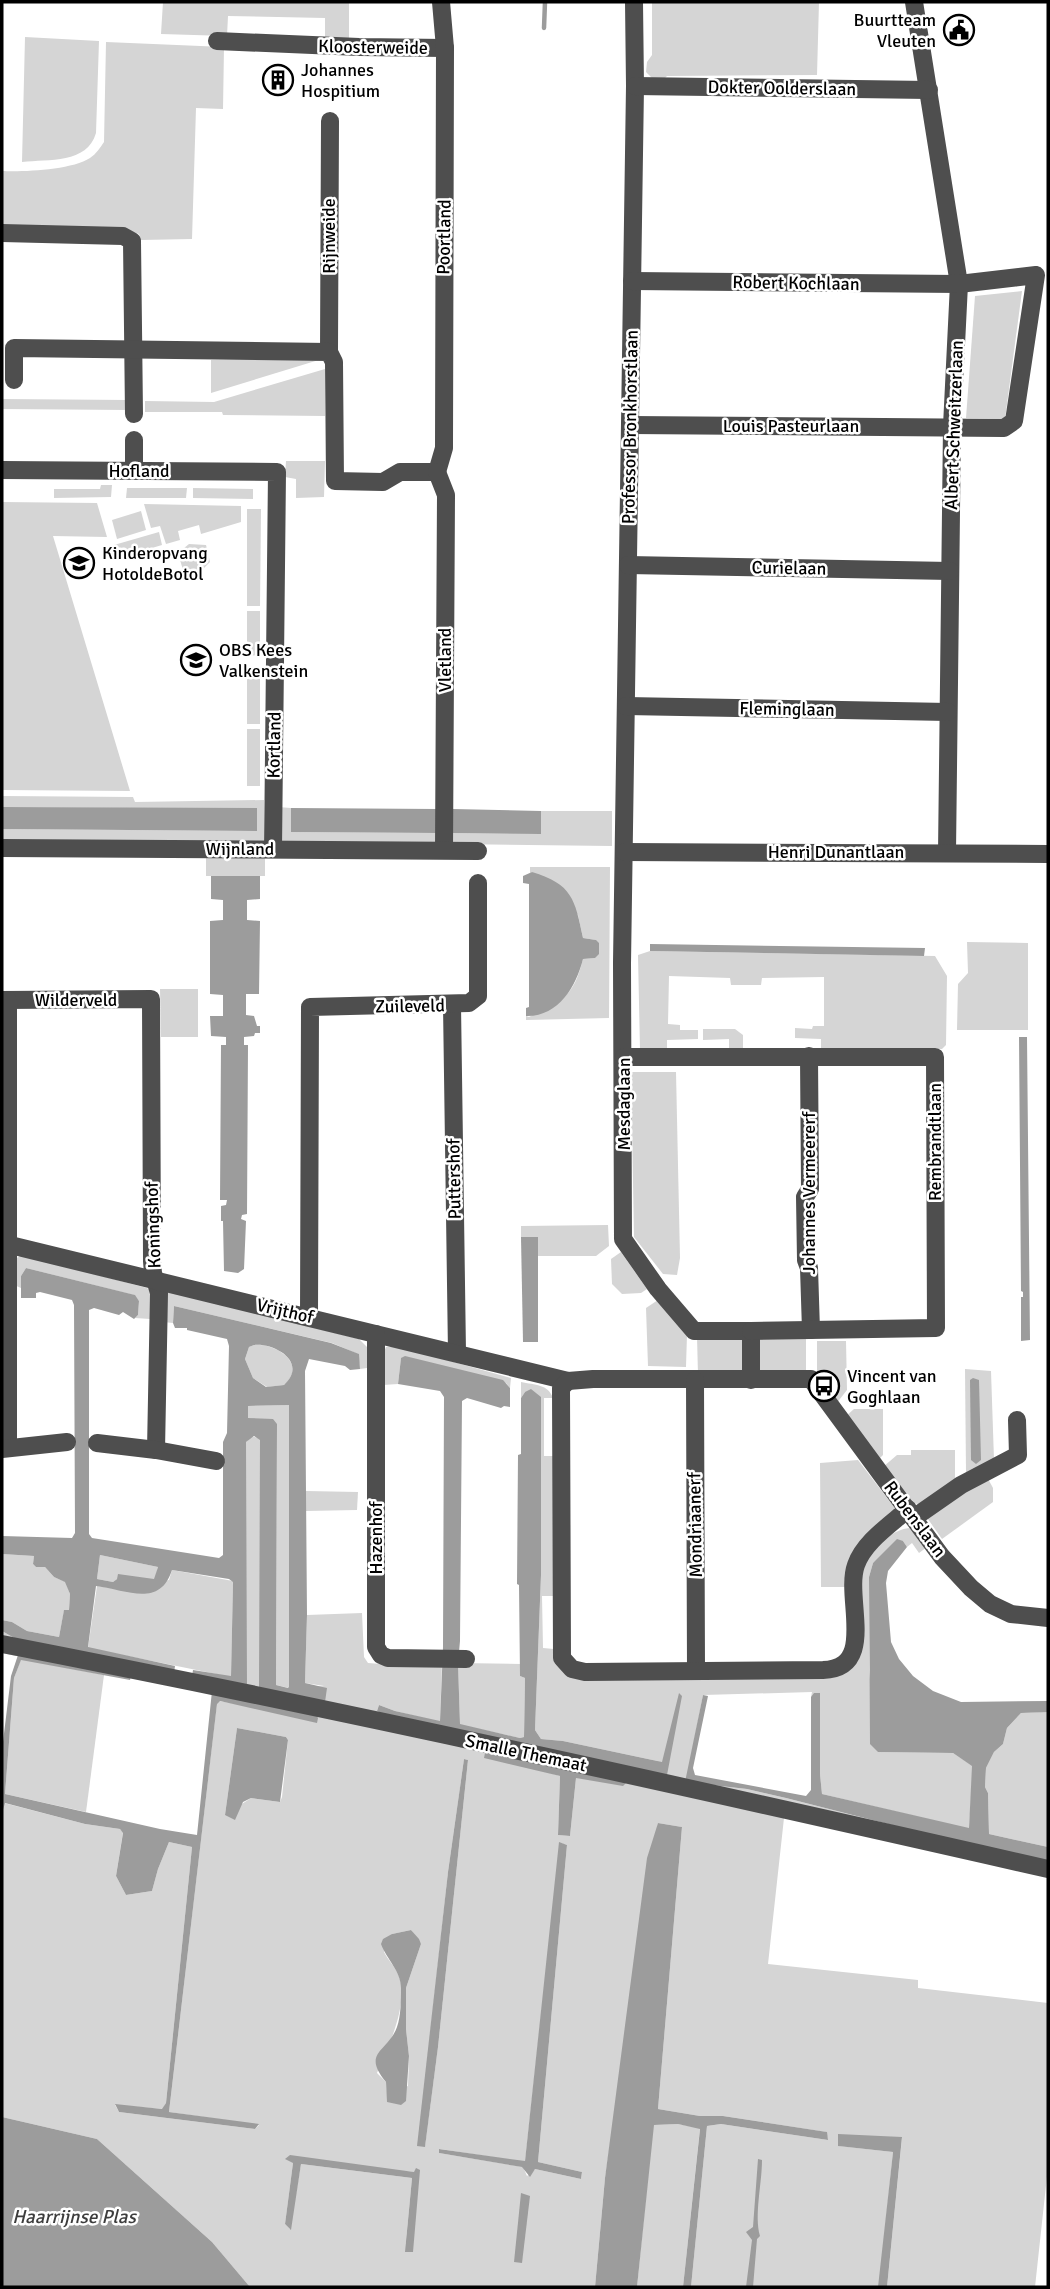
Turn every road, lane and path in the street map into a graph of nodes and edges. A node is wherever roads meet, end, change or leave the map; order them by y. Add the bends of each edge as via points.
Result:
1 (441, 2) edge
2 (634, 2) edge
3 (914, 2) edge
4 (217, 41) dead end
5 (445, 48) junction
6 (635, 86) junction
7 (929, 90) junction
8 (330, 121) dead end
9 (2, 233) edge
10 (632, 281) junction
11 (959, 284) junction
12 (133, 349) junction
13 (329, 352) junction
14 (14, 380) dead end
15 (134, 414) dead end
16 (630, 425) junction
17 (952, 426) junction
18 (134, 440) dead end
19 (2, 470) edge
20 (134, 471) junction
21 (277, 472) joint
22 (437, 472) junction
23 (628, 565) junction
24 (950, 570) junction
25 (626, 706) junction
26 (948, 712) junction
27 (2, 848) edge
28 (273, 849) junction
29 (444, 850) junction
30 (478, 851) dead end
31 (624, 852) junction
32 (947, 853) junction
33 (1048, 854) edge
34 (478, 883) dead end
35 (151, 999) joint
36 (5, 1000) edge
37 (452, 1005) junction
38 (808, 1056) junction
39 (624, 1058) junction
40 (5, 1244) edge
41 (157, 1281) junction
42 (309, 1317) junction
43 (811, 1330) junction
44 (751, 1331) junction
45 (376, 1334) junction
46 (457, 1353) junction
47 (695, 1380) junction
48 (751, 1380) junction
49 (568, 1381) junction
50 (1017, 1420) dead end
51 (67, 1442) dead end
52 (97, 1443) dead end
53 (5, 1448) edge
54 (156, 1450) junction
55 (216, 1461) dead end
56 (911, 1513) junction
57 (1048, 1618) edge
58 (2, 1644) edge
59 (466, 1659) dead end
60 (696, 1670) junction
61 (1048, 1869) edge

1 - 5 street, Poortland
2 - 6 street, Professor Bronkhorstlaan
3 - 7 street, Albert Schweitzerlaan
4 - 5 street, Kloosterweide
5 - 22 street, Poortland via 444,448
6 - 7 street, Dokter Oolderslaan
6 - 10 street, Professor Bronkhorstlaan
7 - 11 street, Albert Schweitzerlaan
8 - 13 street, Rijnweide
9 - 12 street via 129,237
10 - 11 street, Robert Kochlaan
10 - 16 street, Professor Bronkhorstlaan
11 - 17 street, Albert Schweitzerlaan
11 - 17 street, Robert Kochlaan via 1036,275 1014,421 1004,428
12 - 13 street
12 - 14 street via 14,348
12 - 15 street
13 - 22 street, Rijnweide via 334,362 335,481 383,482 400,472
16 - 17 street, Louis Pasteurlaan
16 - 23 street, Professor Bronkhorstlaan
17 - 24 street, Albert Schweitzerlaan
18 - 20 street
19 - 20 street, Hofland
20 - 21 street, Hofland
21 - 28 street, Kortland
22 - 29 street, Vletland via 446,495
23 - 24 street, Curielaan
23 - 25 street, Professor Bronkhorstlaan
24 - 26 street, Albert Schweitzerlaan
25 - 26 street, Fleminglaan
25 - 31 street, Professor Bronkhorstlaan
26 - 32 street, Albert Schweitzerlaan
27 - 28 street, Wijnland
28 - 29 street, Wijnland
29 - 30 street, Wijnland
31 - 32 street, Henri Dunantlaan
31 - 39 street, Mesdaglaan
32 - 33 street, Henri Dunantlaan
34 - 37 street, Zuileveld via 478,996 469,1003
35 - 36 street, Wilderveld
35 - 41 street, Koningshof via 152,1261
36 - 40 street
37 - 42 street, Zuileveld via 310,1007
37 - 46 street, Puttershof
38 - 39 street, Rembrandtlaan
38 - 43 street, Johannes Vermeererf via 810,1189 805,1197
38 - 43 street, Rembrandtlaan via 935,1057 936,1328
39 - 44 street, Mesdaglaan via 623,1239 694,1331
40 - 41 street, Vrijthof
40 - 53 street
41 - 42 street, Vrijthof
41 - 54 street, Koningshof
42 - 45 street, Vrijthof
43 - 44 street
44 - 48 street
45 - 46 street, Vrijthof
45 - 59 street, Hazenhof via 376,1647 388,1658
46 - 49 street, Vrijthof
47 - 48 street
47 - 49 street
47 - 60 street, Mondriaanerf
48 - 56 street, Rubenslaan via 811,1379
49 - 60 street via 561,1388 562,1658 572,1669 585,1672
50 - 56 street via 1017,1455
51 - 53 street
52 - 54 street
54 - 55 street
56 - 57 street, Rubenslaan via 943,1556 990,1605 1011,1614
56 - 60 street via 874,1539 857,1562 855,1639 846,1664 822,1670
58 - 61 street, Smalle Themaat

